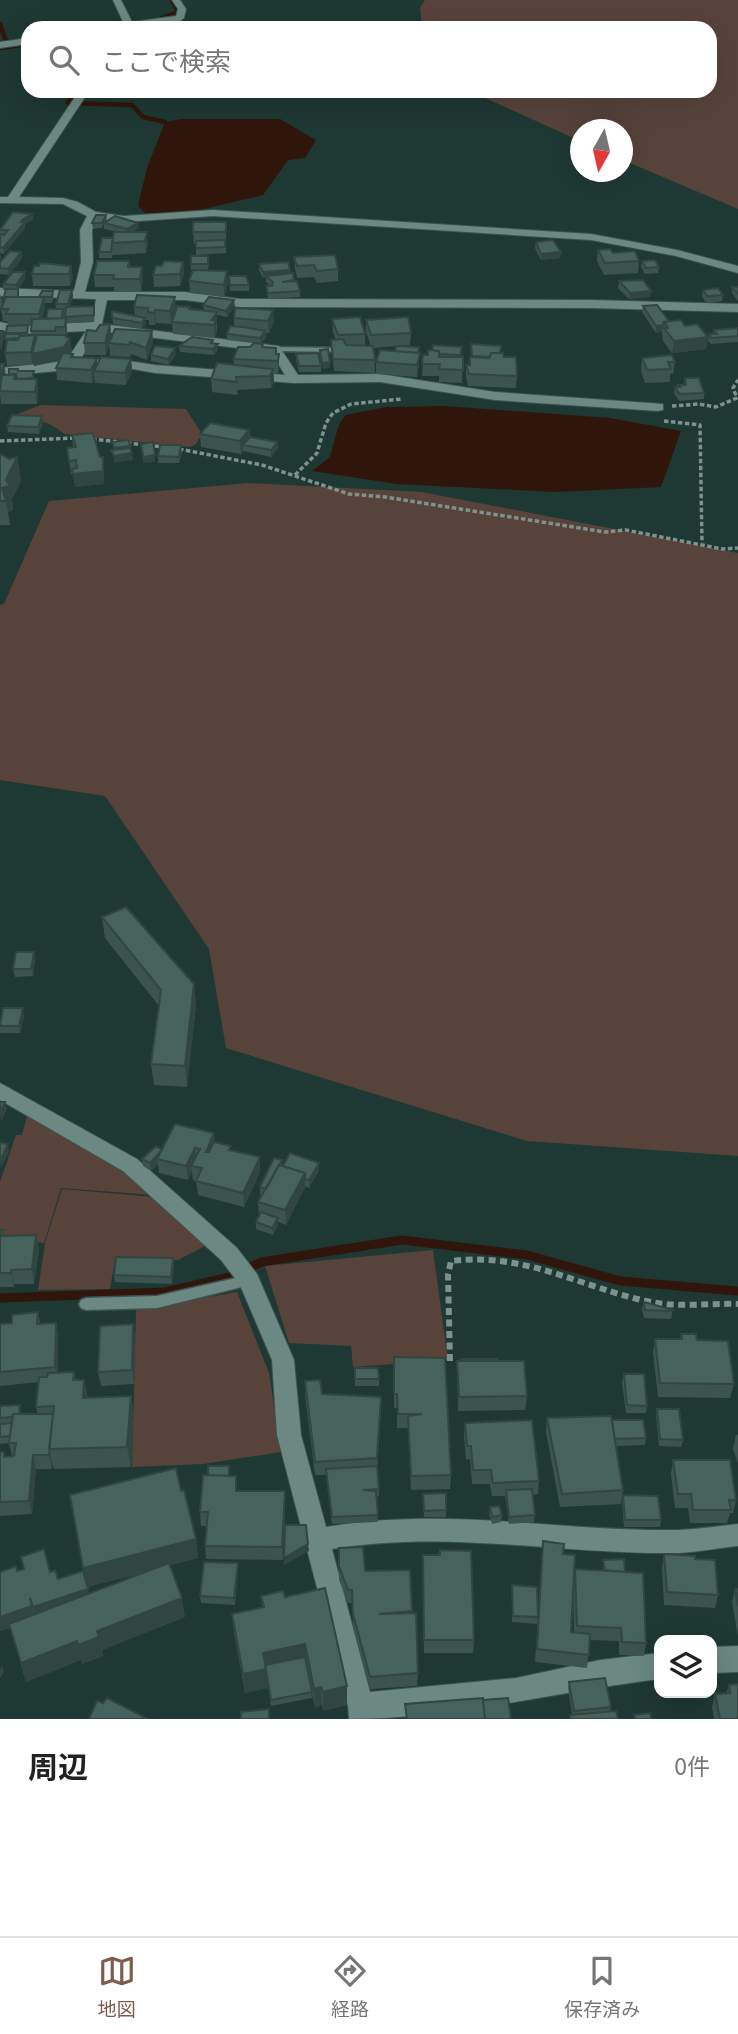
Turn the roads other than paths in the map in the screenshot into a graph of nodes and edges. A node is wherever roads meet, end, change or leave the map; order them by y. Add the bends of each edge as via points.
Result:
1 (117, 0) edge
2 (176, 0) edge
3 (125, 21) edge
4 (162, 21) edge
5 (21, 42) edge
6 (0, 46) edge
7 (79, 98) edge
8 (6, 200) edge
9 (93, 215) junction
10 (738, 271) edge
11 (0, 292) edge
12 (79, 294) junction
13 (102, 296) junction
14 (738, 308) edge
15 (0, 327) edge
16 (94, 327) junction
17 (275, 349) junction
18 (357, 349) edge
19 (72, 362) junction
20 (0, 372) edge
21 (294, 379) junction
22 (658, 407) road end
23 (0, 1091) edge
24 (249, 1280) junction
25 (86, 1304) dead end
26 (738, 1535) edge
27 (318, 1540) junction
28 (738, 1659) edge
29 (717, 1660) edge
30 (654, 1667) edge
31 (361, 1713) edge

1 - 3 street
2 - 4 street via 180,18
5 - 6 street
7 - 8 street
8 - 9 street via 63,201
9 - 10 street via 124,219 213,213 592,237 677,253
9 - 12 street via 86,230 87,262
11 - 12 street
12 - 13 street
13 - 14 street via 185,296 240,303
13 - 16 street
15 - 16 street
16 - 17 street
16 - 19 street
17 - 18 lane
17 - 21 street
19 - 20 street
19 - 21 street via 104,360 155,369
21 - 22 street via 368,377 495,396
23 - 24 street via 130,1165 229,1254
24 - 25 lane via 157,1302
24 - 27 street via 284,1360 289,1436
26 - 27 street via 670,1541 439,1527 358,1531
27 - 31 street
28 - 29 street
30 - 31 street

